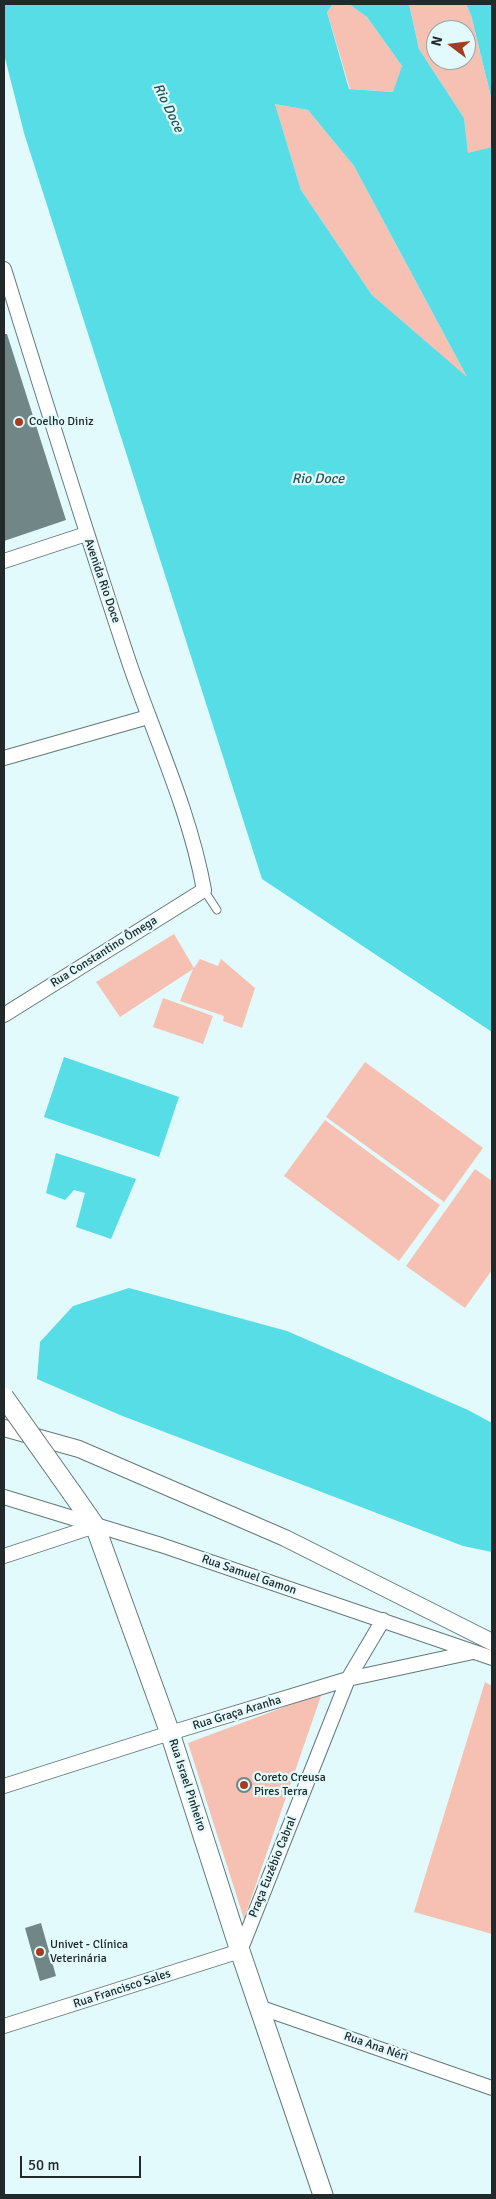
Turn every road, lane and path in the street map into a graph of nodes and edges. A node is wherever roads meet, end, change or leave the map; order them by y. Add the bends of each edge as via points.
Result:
1 (4, 269) edge
2 (86, 534) junction
3 (4, 561) edge
4 (148, 717) junction
5 (4, 758) edge
6 (204, 890) junction
7 (217, 910) dead end
8 (4, 1015) edge
9 (4, 1397) edge
10 (4, 1428) edge
11 (4, 1497) edge
12 (95, 1526) junction
13 (4, 1556) edge
14 (384, 1620) junction
15 (492, 1642) edge
16 (473, 1652) junction
17 (492, 1658) edge
18 (348, 1679) junction
19 (170, 1733) junction
20 (4, 1786) edge
21 (240, 1951) junction
22 (259, 2007) junction
23 (4, 2026) edge
24 (492, 2088) edge
25 (323, 2195) edge

1 - 2 street, Avenida Rio Doce
2 - 3 street
2 - 4 street, Avenida Rio Doce
4 - 5 street
4 - 6 street, Avenida Rio Doce via 198,854
6 - 7 lane
6 - 8 street, Rua Constantino Ômega
9 - 12 main road, Rua Israel Pinheiro, bridge
10 - 15 street via 79,1449 285,1538
11 - 12 street, Rua Samuel Gamon
12 - 13 street
12 - 14 street, Rua Samuel Gamon
12 - 19 main road, Rua Israel Pinheiro
14 - 16 street, Rua Samuel Gamon
14 - 18 street, Praça Euzébio Cabral
16 - 17 street, Rua Samuel Gamon
16 - 18 street, Rua Graça Aranha
18 - 19 street, Rua Graça Aranha
18 - 21 street, Praça Euzébio Cabral
19 - 20 street, Rua Graça Aranha
19 - 21 main road, Rua Israel Pinheiro
21 - 22 main road, Rua Israel Pinheiro
21 - 23 street, Rua Francisco Sales
22 - 24 street, Rua Ana Néri
22 - 25 main road, Rua Israel Pinheiro

